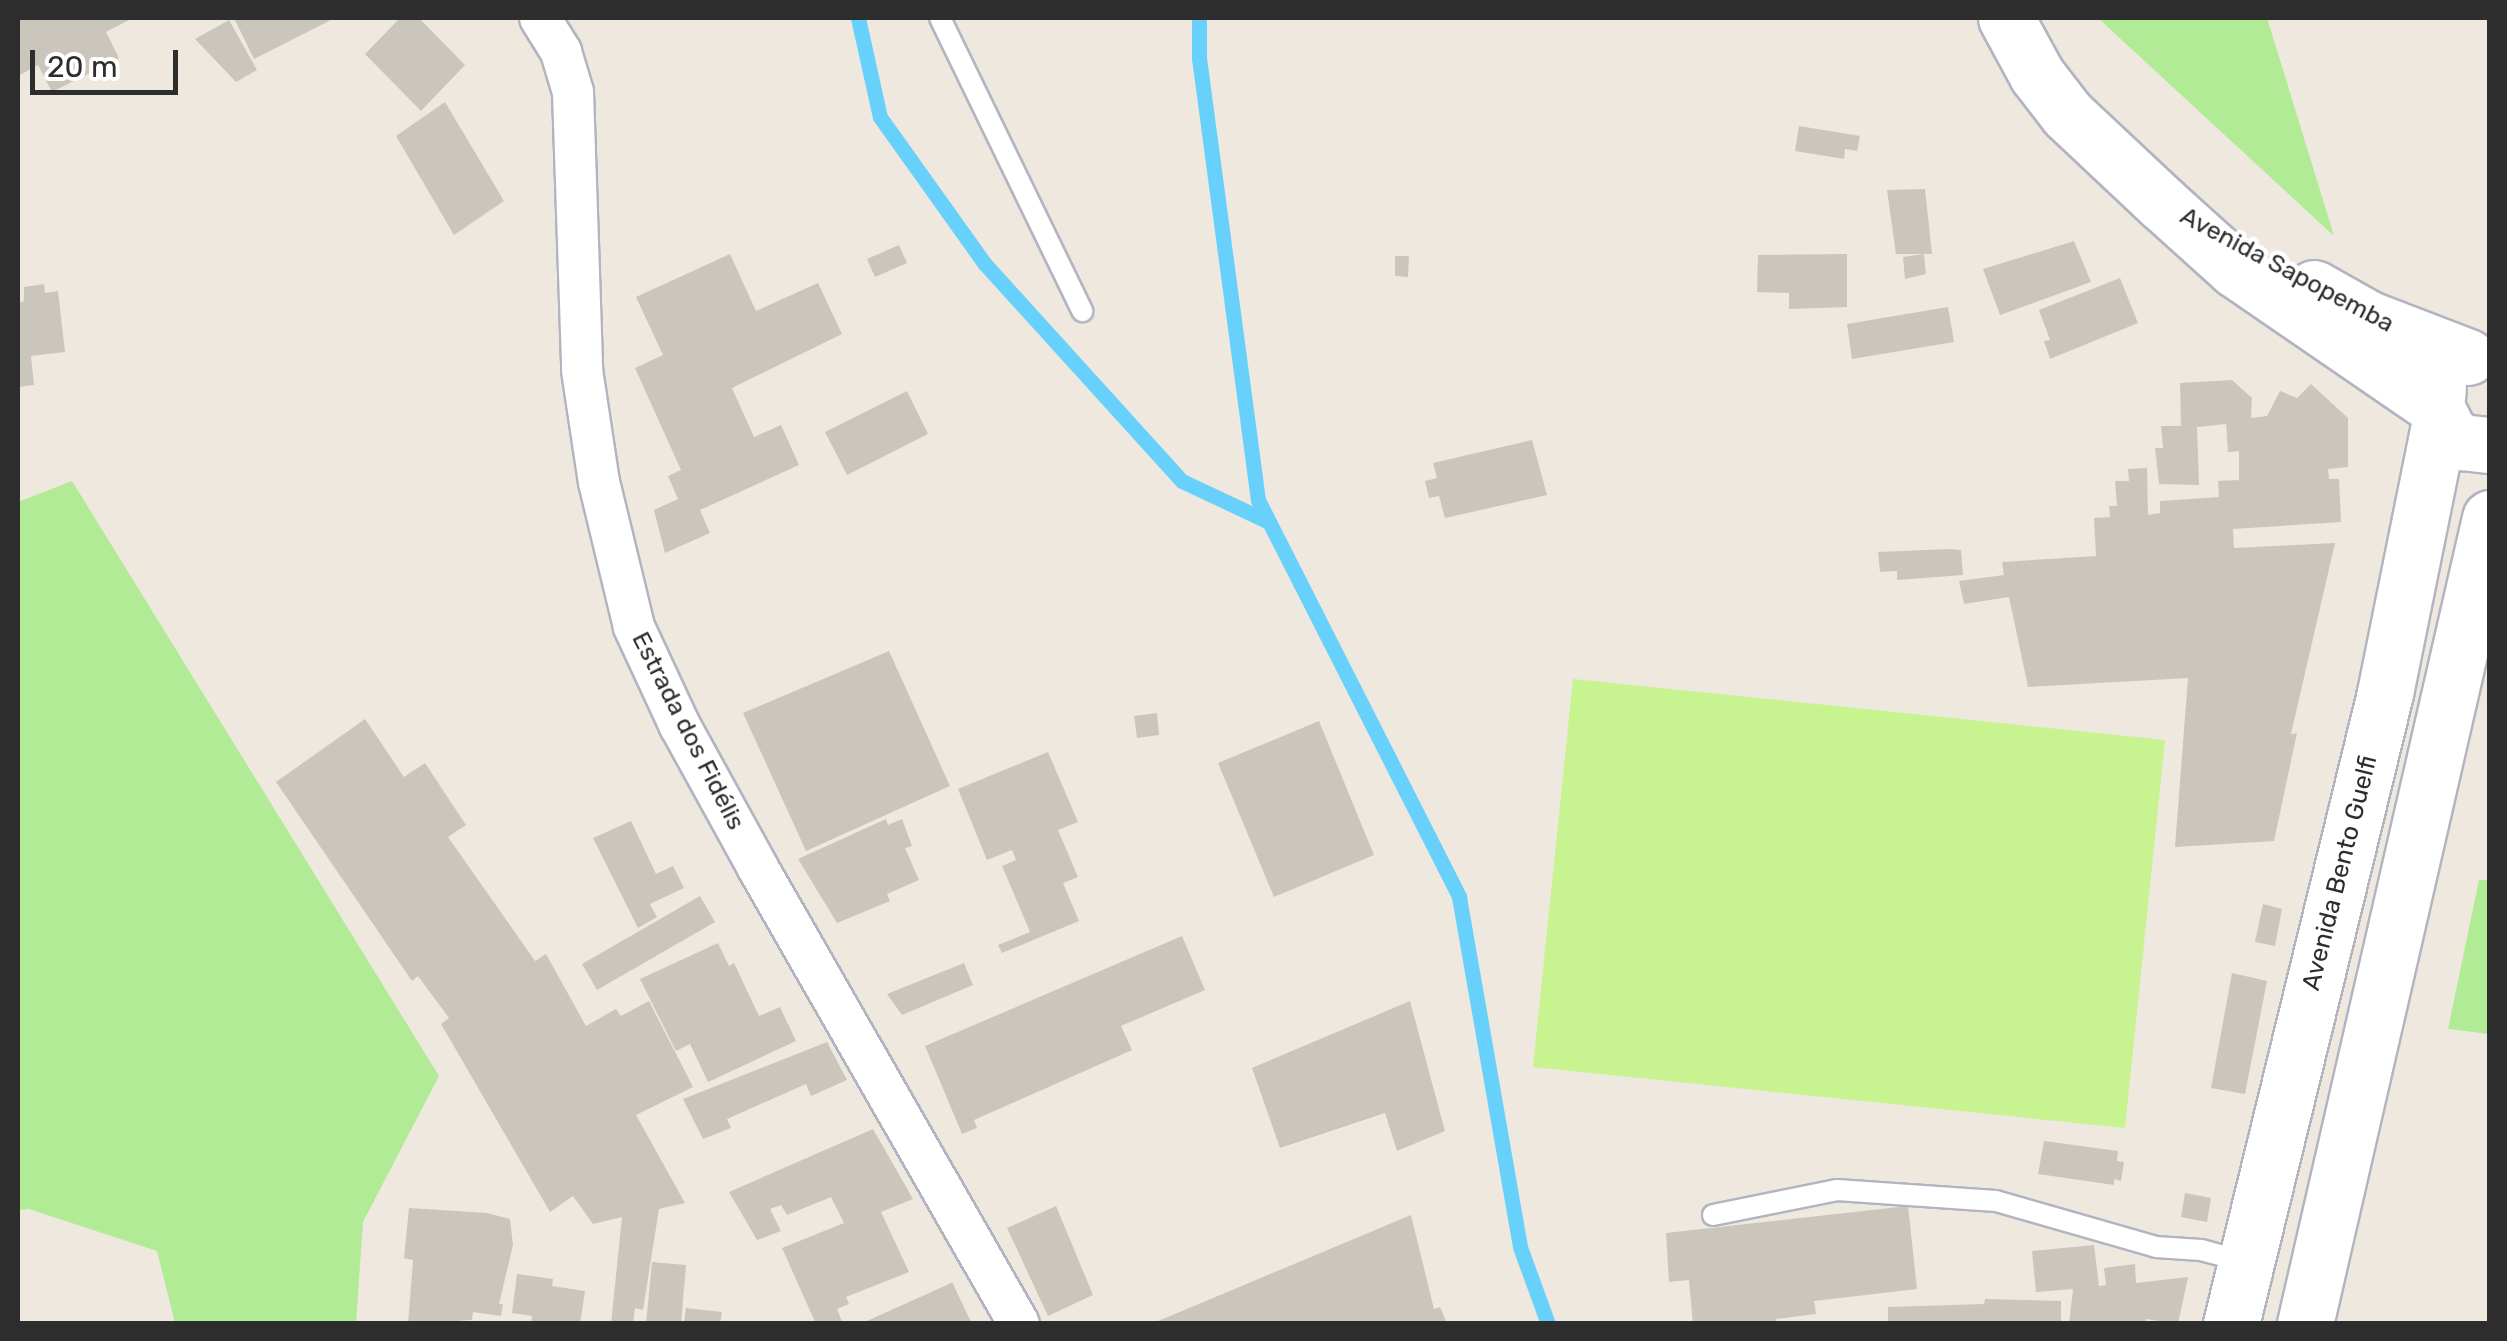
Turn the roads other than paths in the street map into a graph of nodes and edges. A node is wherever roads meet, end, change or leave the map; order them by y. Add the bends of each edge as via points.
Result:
1 (540, 18) edge
2 (940, 18) edge
3 (2006, 18) edge
4 (2163, 204) junction
5 (1082, 311) dead end
6 (2479, 357) edge
7 (2438, 414) junction
8 (2490, 445) edge
9 (2490, 518) edge
10 (2479, 621) edge
11 (1712, 1215) dead end
12 (2244, 1262) junction
13 (1019, 1324) edge
14 (2231, 1324) edge
15 (2305, 1324) edge

1 - 13 street, Estrada dos Fidélis via 562,52 573,92 582,370 599,482 634,626 758,868
2 - 5 lane
3 - 4 main road, Avenida Sapopemba via 2067,114
4 - 6 main road, Avenida Sapopemba via 2369,319
4 - 7 main road, Avenida Sapopemba via 2235,269
6 - 7 main road, Avenida Bento Guelfi via 2456,363 2440,382
7 - 8 main road, Avenida Sapopemba via 2461,442
7 - 12 main road, Avenida Bento Guelfi via 2384,693
9 - 10 main road
10 - 15 main road
11 - 12 lane via 1837,1190 1996,1201 2156,1247
12 - 14 main road, Avenida Bento Guelfi

